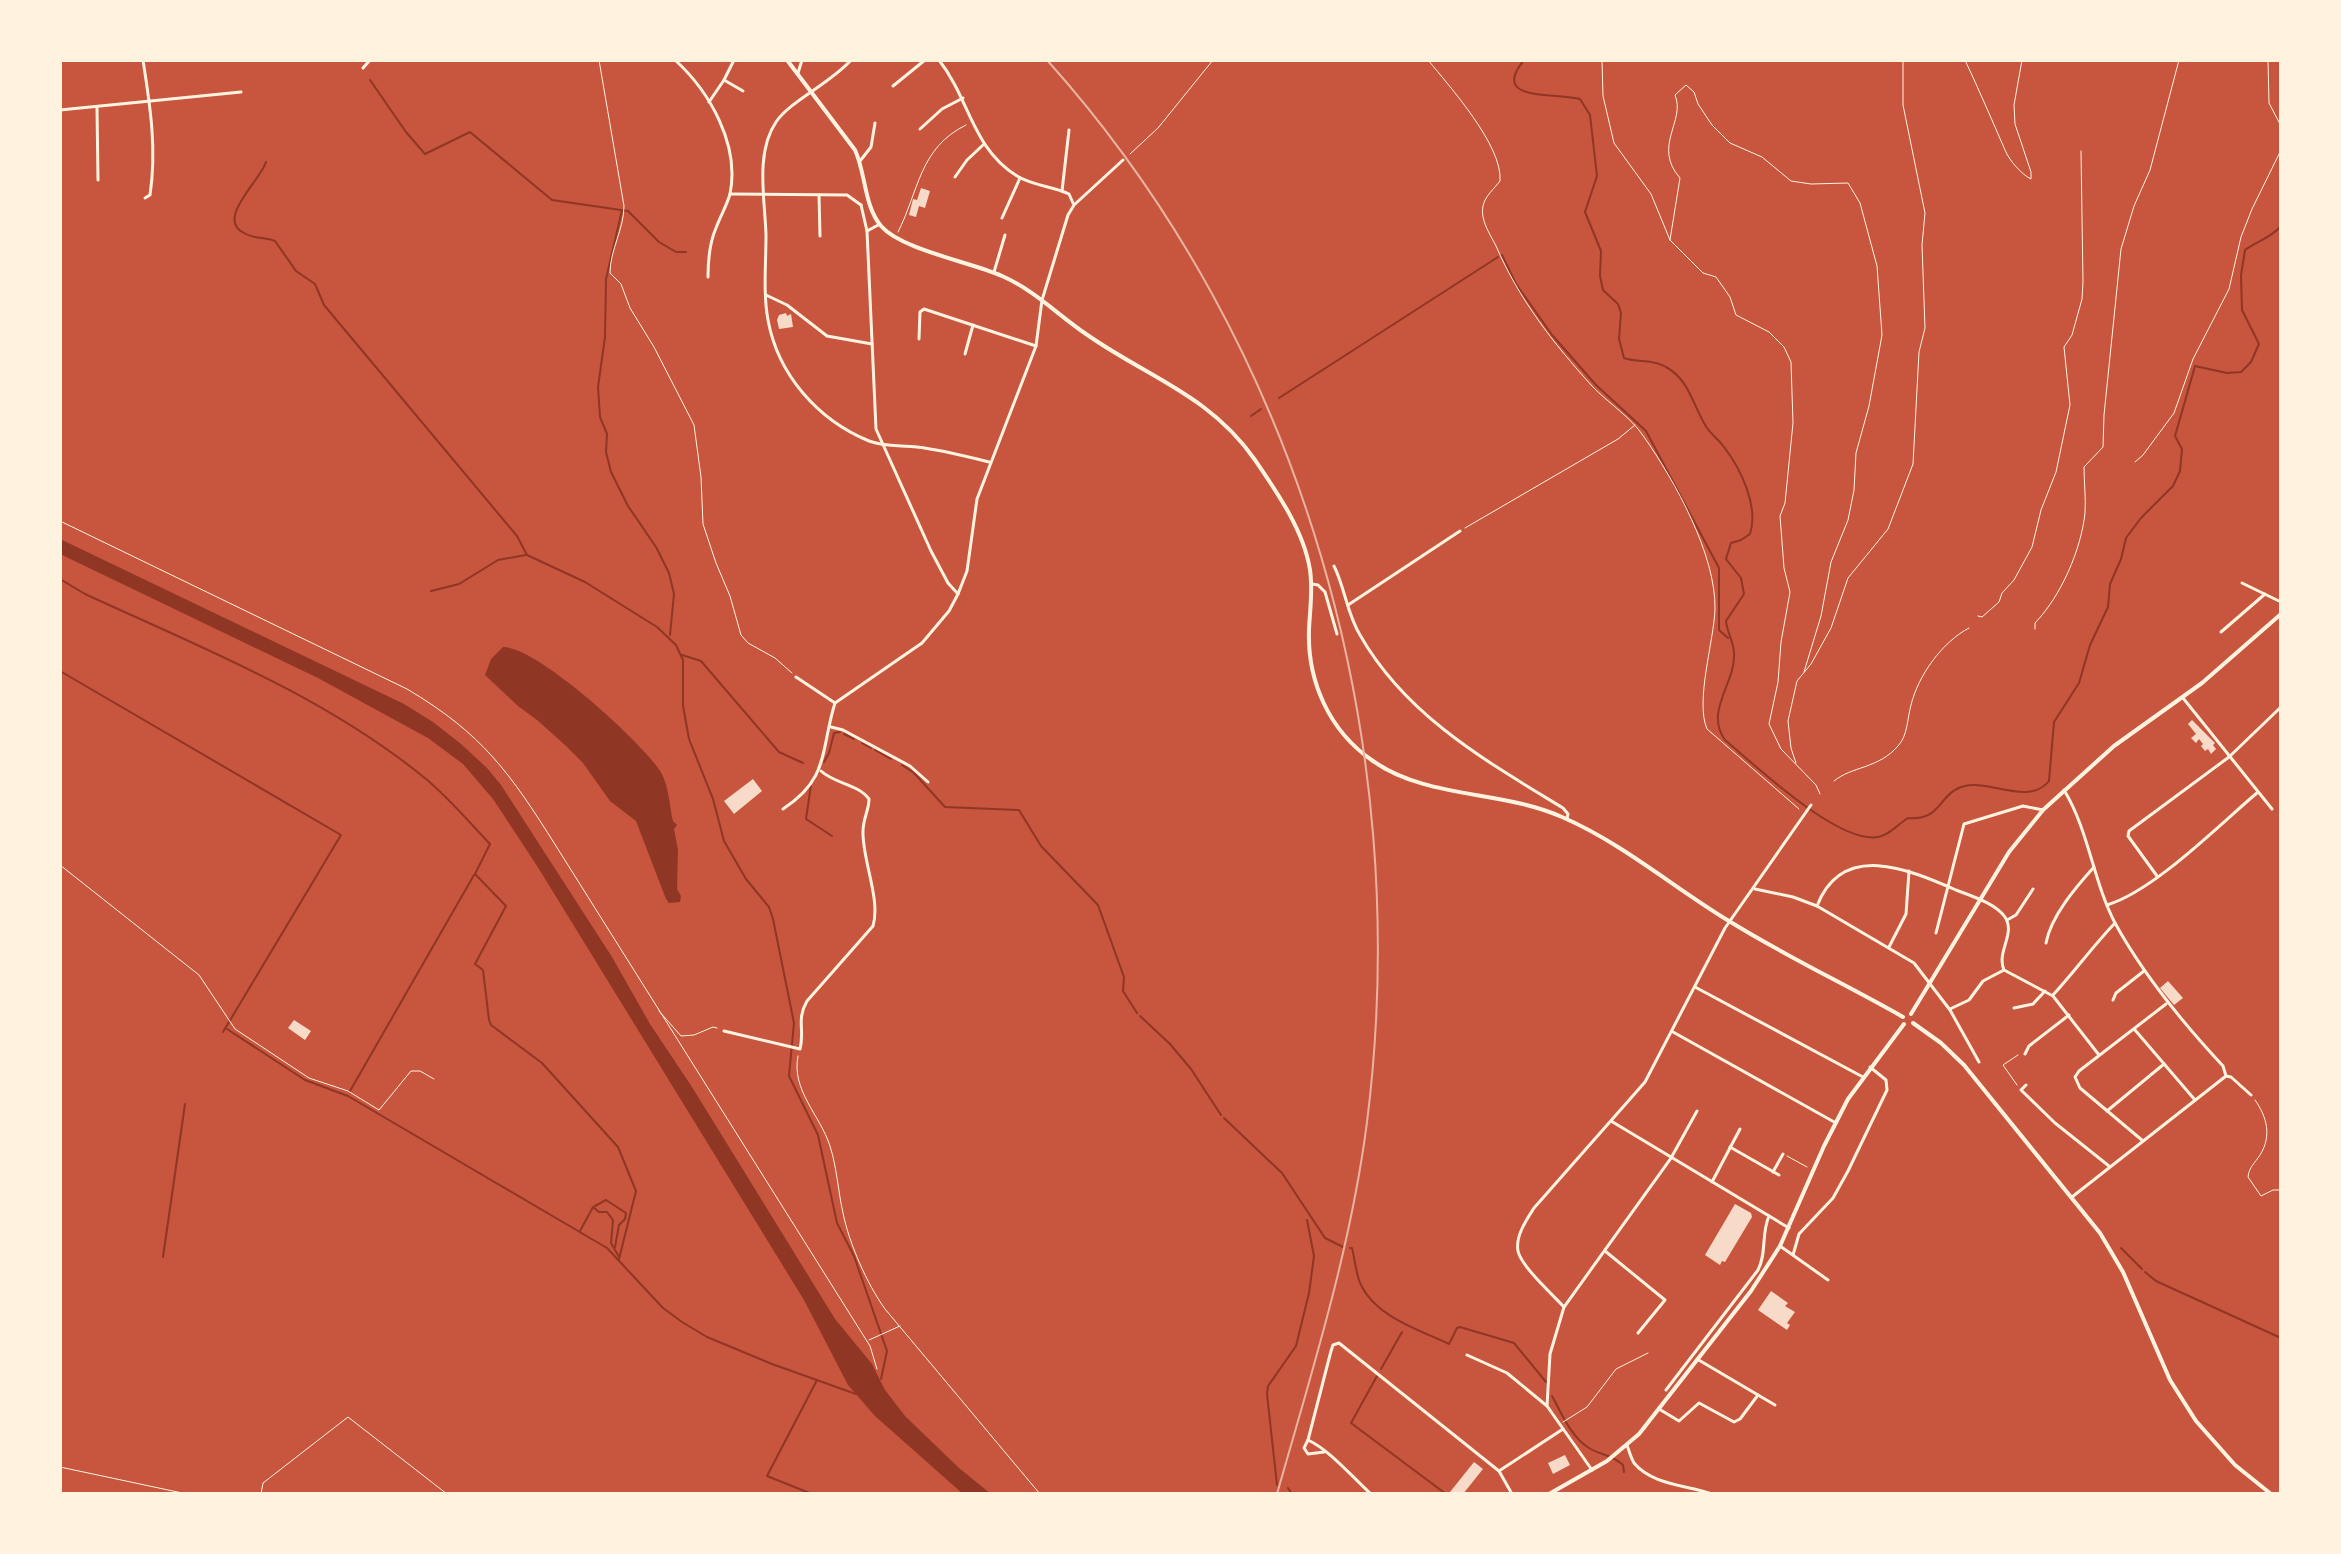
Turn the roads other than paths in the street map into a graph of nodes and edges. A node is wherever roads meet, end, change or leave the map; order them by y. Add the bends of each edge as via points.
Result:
1 (143, 60) edge
2 (370, 60) edge
3 (675, 60) edge
4 (734, 60) edge
5 (787, 60) edge
6 (802, 60) edge
7 (851, 60) edge
8 (925, 60) edge
9 (939, 60) edge
10 (1213, 60) edge
11 (363, 68) dead end
12 (798, 73) junction
13 (724, 80) junction
14 (893, 86) dead end
15 (743, 91) dead end
16 (241, 92) dead end
17 (814, 92) junction
18 (963, 98) junction
19 (150, 102) junction
20 (709, 102) junction
21 (97, 107) junction
22 (60, 110) edge
23 (875, 123) dead end
24 (920, 129) dead end
25 (1069, 130) dead end
26 (983, 145) junction
27 (1130, 154) dead end
28 (1123, 160) dead end
29 (860, 161) junction
30 (955, 177) dead end
31 (1020, 178) junction
32 (98, 180) dead end
33 (1062, 191) junction
34 (730, 194) junction
35 (764, 195) junction
36 (819, 195) junction
37 (145, 198) dead end
38 (870, 203) junction
39 (861, 205) junction
40 (1074, 205) junction
41 (1002, 218) dead end
42 (880, 224) junction
43 (867, 231) junction
44 (1005, 235) dead end
45 (820, 236) dead end
46 (994, 272) junction
47 (708, 277) dead end
48 (766, 295) junction
49 (1042, 300) junction
50 (973, 325) junction
51 (919, 339) dead end
52 (872, 344) junction
53 (1036, 346) junction
54 (965, 354) dead end
55 (882, 445) junction
56 (990, 462) junction
57 (1460, 531) road end
58 (1334, 566) dead end
59 (2242, 583) dead end
60 (1311, 584) junction
61 (958, 594) junction
62 (2265, 594) junction
63 (2281, 602) edge
64 (1348, 605) junction
65 (2281, 614) edge
66 (2221, 632) dead end
67 (1337, 634) dead end
68 (796, 677) road end
69 (2183, 698) junction
70 (835, 703) junction
71 (2281, 707) edge
72 (830, 727) junction
73 (2229, 757) junction
74 (821, 771) junction
75 (928, 782) dead end
76 (2064, 790) junction
77 (2258, 792) junction
78 (783, 809) dead end
79 (1808, 809) road end
80 (2272, 809) dead end
81 (2043, 810) junction
82 (1567, 819) junction
83 (2094, 867) junction
84 (1909, 871) junction
85 (2157, 876) junction
86 (1948, 886) junction
87 (1755, 889) junction
88 (2033, 889) dead end
89 (1979, 899) junction
90 (2107, 905) junction
91 (1817, 906) junction
92 (2007, 920) junction
93 (1730, 922) junction
94 (2115, 923) junction
95 (1936, 933) dead end
96 (2046, 943) dead end
97 (1889, 947) junction
98 (2004, 970) junction
99 (2144, 971) junction
100 (1931, 983) junction
101 (1695, 987) junction
102 (2045, 991) junction
103 (2053, 996) junction
104 (2113, 1000) dead end
105 (2167, 1003) junction
106 (2014, 1008) dead end
107 (1950, 1010) junction
108 (1911, 1014) junction
109 (2069, 1014) junction
110 (1903, 1017) junction
111 (1913, 1023) junction
112 (1904, 1024) junction
113 (2135, 1030) junction
114 (723, 1031) road end
115 (1673, 1032) junction
116 (2025, 1054) road end
117 (2099, 1055) junction
118 (1979, 1062) dead end
119 (2164, 1064) junction
120 (1870, 1067) junction
121 (2226, 1076) junction
122 (1863, 1077) junction
123 (2026, 1085) dead end
124 (2251, 1095) road end
125 (2195, 1100) junction
126 (1697, 1111) dead end
127 (2107, 1111) junction
128 (1611, 1121) junction
129 (1836, 1123) junction
130 (1740, 1129) dead end
131 (2143, 1141) junction
132 (1730, 1147) junction
133 (1783, 1154) road end
134 (1671, 1158) junction
135 (2109, 1166) junction
136 (1773, 1172) junction
137 (1779, 1175) dead end
138 (1712, 1182) junction
139 (2072, 1197) junction
140 (1769, 1216) junction
141 (1789, 1228) junction
142 (1780, 1246) junction
143 (1605, 1251) junction
144 (1793, 1255) junction
145 (1828, 1280) dead end
146 (1564, 1307) junction
147 (1638, 1333) dead end
148 (1648, 1353) dead end
149 (1467, 1355) dead end
150 (1697, 1359) junction
151 (1680, 1377) junction
152 (1666, 1390) dead end
153 (1758, 1395) junction
154 (1775, 1405) dead end
155 (1547, 1406) junction
156 (1659, 1409) junction
157 (1561, 1426) junction
158 (1308, 1440) junction
159 (1627, 1444) junction
160 (1324, 1452) junction
161 (1592, 1470) junction
162 (1499, 1471) junction
163 (1371, 1494) edge
164 (1512, 1494) edge
165 (1549, 1494) edge
166 (1712, 1494) edge
167 (2271, 1494) edge

1 - 19 street
2 - 11 street
3 - 20 street
4 - 13 street
5 - 12 main road
6 - 12 street
7 - 17 street
8 - 14 street
9 - 18 street
10 - 27 lane
12 - 17 main road
13 - 15 street
13 - 20 street
16 - 19 street
17 - 29 main road
17 - 35 street via 775,123 765,158
18 - 24 street
18 - 26 street
19 - 21 street
19 - 37 street via 154,173
20 - 34 street via 728,147
21 - 22 street
21 - 32 street
23 - 29 street via 871,147
25 - 33 street via 1064,136
26 - 30 street
26 - 31 street
28 - 40 street
29 - 38 main road
31 - 33 street
31 - 41 street
33 - 40 street
34 - 35 street
34 - 47 street via 714,233
35 - 36 street
35 - 48 street
36 - 39 street via 847,195
36 - 45 street
38 - 39 street
38 - 42 main road
39 - 43 street
40 - 49 street
42 - 43 street
42 - 46 main road via 895,237
43 - 52 street
44 - 46 street
46 - 49 main road
48 - 52 street via 827,336
48 - 55 street via 772,338 799,388 829,417
49 - 53 street
49 - 60 main road via 1087,335 1192,397 1235,433 1296,530
50 - 51 street via 921,310
50 - 53 street
50 - 54 street
52 - 55 street via 874,412
53 - 56 street
55 - 56 street
55 - 61 street via 931,551
56 - 61 street
57 - 64 street
58 - 64 street
59 - 62 street
60 - 67 street via 1325,592
60 - 82 main road via 1309,645 1316,687 1331,718 1363,754 1386,770 1524,803
61 - 70 street via 922,643
62 - 63 street
62 - 66 street
64 - 82 street via 1371,653 1416,708 1475,754 1563,808
65 - 69 main road
68 - 70 street
69 - 73 street
69 - 76 main road via 2114,746
70 - 72 street
71 - 73 street
72 - 74 street
72 - 75 street via 910,766
73 - 77 street
73 - 85 street via 2129,831
74 - 78 street via 806,792
74 - 114 street via 869,799 863,831 875,920 802,1009 798,1049
76 - 81 main road
76 - 83 street
77 - 80 street
77 - 85 street
79 - 87 street
81 - 86 street via 2023,806 1964,824
81 - 89 main road
82 - 93 main road
83 - 90 street
83 - 96 street
84 - 86 street
84 - 91 street via 1851,868 1830,881
84 - 97 street via 1906,914
85 - 90 street via 2127,899
86 - 89 street
86 - 95 street
87 - 91 street
87 - 93 street
88 - 92 street
89 - 92 street
89 - 100 main road
90 - 94 street
91 - 97 street
92 - 98 street
93 - 101 street
93 - 110 main road
94 - 99 street
94 - 103 street
97 - 100 street via 1914,963
98 - 102 street
98 - 107 street
99 - 104 street
99 - 105 street
100 - 107 street
100 - 108 main road
101 - 115 street
101 - 122 street
102 - 103 street
102 - 106 street via 2033,1004
103 - 109 street
105 - 113 street
105 - 121 street
107 - 118 street
108 - 110 main road
108 - 111 main road
109 - 116 street
109 - 117 street
110 - 112 main road
111 - 112 main road
111 - 139 main road via 1964,1065
112 - 120 main road
113 - 117 street
113 - 119 street
115 - 128 street via 1645,1082
115 - 129 street
117 - 127 street via 2075,1081
119 - 125 street
119 - 127 street
120 - 122 main road
120 - 144 street via 1886,1080 1887,1090 1833,1198 1799,1234
121 - 124 street
121 - 125 street
122 - 129 main road
123 - 135 street via 2021,1090
125 - 131 street
126 - 134 street
127 - 131 street
128 - 134 street
128 - 146 street via 1534,1208 1519,1238 1520,1257
129 - 141 main road
130 - 132 street
131 - 135 street
132 - 136 street
132 - 138 street
133 - 136 street
134 - 138 street
134 - 143 street
135 - 139 street
136 - 137 street
138 - 140 street
139 - 167 main road via 2123,1272 2186,1407 2221,1451
140 - 141 street
140 - 151 street via 1763,1261
141 - 142 main road
142 - 144 street
142 - 150 main road
143 - 146 street
143 - 147 street via 1665,1300
144 - 145 street
146 - 155 street via 1550,1354
148 - 157 lane via 1616,1369 1587,1407
149 - 155 street via 1507,1373
150 - 151 main road
150 - 153 street
151 - 152 street
151 - 156 main road
153 - 154 street
153 - 156 street via 1734,1422 1701,1403 1679,1421
155 - 157 street
156 - 159 main road
157 - 161 street
157 - 162 street
158 - 160 street
158 - 160 street via 1308,1454
158 - 162 street via 1331,1351 1339,1343
159 - 161 main road
159 - 166 street via 1632,1461 1653,1476
160 - 163 street
161 - 165 main road
162 - 164 street

